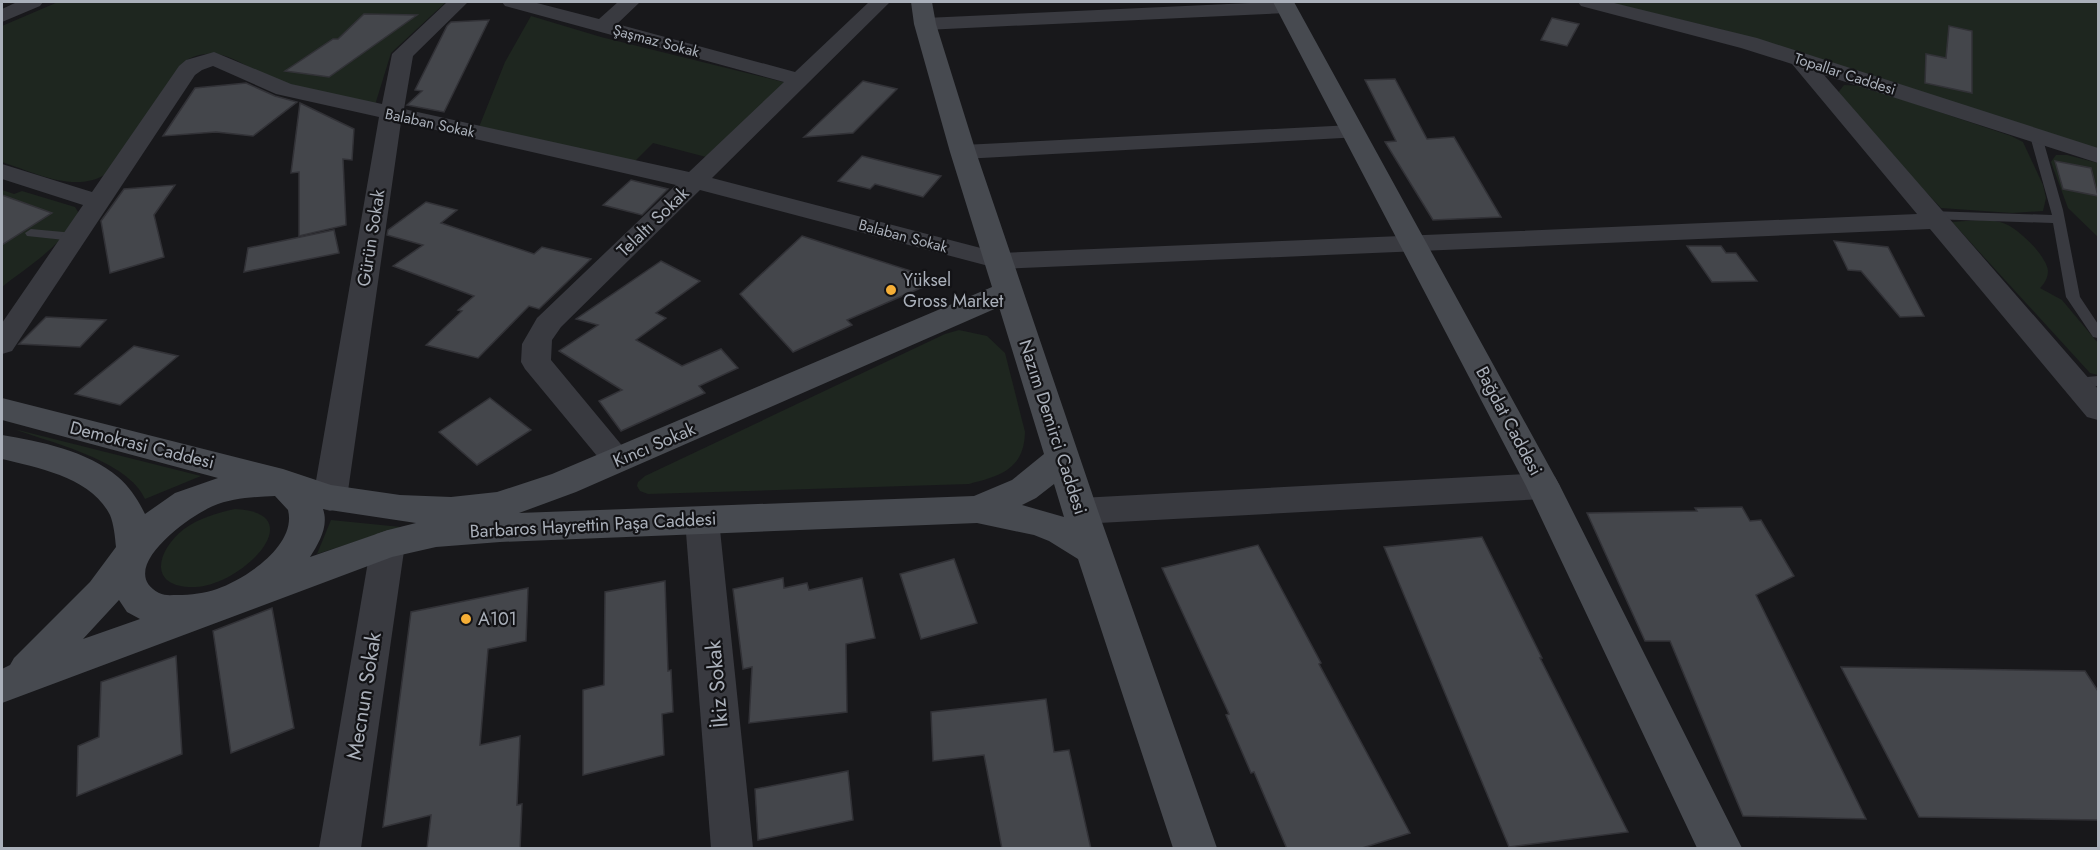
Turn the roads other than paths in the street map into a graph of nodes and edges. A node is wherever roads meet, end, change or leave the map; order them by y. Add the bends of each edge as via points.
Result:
1 (33, 2) edge
2 (458, 2) edge
3 (512, 2) edge
4 (630, 2) edge
5 (880, 2) edge
6 (1588, 2) edge
7 (1284, 4) edge
8 (923, 13) edge
9 (2, 16) edge
10 (603, 26) junction
11 (1799, 59) junction
12 (800, 80) junction
13 (391, 114) junction
14 (1352, 132) junction
15 (2036, 136) junction
16 (963, 152) junction
17 (2098, 156) edge
18 (2, 171) edge
19 (694, 181) junction
20 (98, 202) junction
21 (1933, 218) junction
22 (2059, 219) junction
23 (31, 233) dead end
24 (74, 237) junction
25 (1414, 242) junction
26 (1005, 276) junction
27 (2098, 334) edge
28 (2, 344) edge
29 (2087, 382) edge
30 (2, 409) edge
31 (2098, 409) edge
32 (2, 447) edge
33 (1062, 458) junction
34 (618, 460) junction
35 (284, 482) junction
36 (1543, 486) junction
37 (330, 498) junction
38 (977, 509) junction
39 (1080, 511) junction
40 (702, 520) junction
41 (387, 544) junction
42 (134, 550) junction
43 (1094, 551) junction
44 (221, 604) junction
45 (11, 682) edge
46 (340, 849) edge
47 (732, 849) edge
48 (1195, 849) edge
49 (1720, 849) edge

1 - 9 street
2 - 13 street, Gürün Sokak via 403,54
3 - 10 street, Şaşmaz Sokak
4 - 10 street
5 - 12 street, Telaltı Sokak
6 - 11 street, Topallar Caddesi
7 - 8 street
7 - 14 main road, Bağdat Caddesi
8 - 16 main road, Nazım Demirci Caddesi
10 - 12 street, Şaşmaz Sokak
11 - 15 street, Topallar Caddesi
11 - 21 street
12 - 19 street, Telaltı Sokak
13 - 19 street, Balaban Sokak
13 - 20 street, Balaban Sokak via 284,89 221,61 203,61 187,71
13 - 37 street, Gürün Sokak
14 - 16 street
14 - 25 main road, Bağdat Caddesi
15 - 17 street, Topallar Caddesi
15 - 22 lane
16 - 26 main road, Nazım Demirci Caddesi
18 - 20 street
19 - 26 street, Balaban Sokak
19 - 34 street, Telaltı Sokak via 551,320 534,348 536,362
20 - 24 street, Balaban Sokak
21 - 22 lane
21 - 25 street, Balaban Sokak
21 - 29 street
22 - 27 lane via 2073,297
23 - 24 lane
24 - 28 street, Balaban Sokak
25 - 26 street, Balaban Sokak
25 - 36 main road, Bağdat Caddesi
26 - 33 main road, Nazım Demirci Caddesi
26 - 34 main road, Kıncı Sokak
29 - 31 street
30 - 35 main road, Demokrasi Caddesi
32 - 42 main road, Demokrasi Caddesi via 80,469 115,494 127,514
33 - 38 main road via 1024,489
33 - 39 main road, Nazım Demirci Caddesi
34 - 37 main road, Kıncı Sokak via 526,498 472,510 400,509
35 - 37 main road, Kıncı Sokak
35 - 42 main road via 232,486 203,495 159,522
35 - 44 main road via 307,512 306,531 296,551 277,572
36 - 39 street
36 - 49 main road, Bağdat Caddesi
38 - 40 main road, Barbaros Hayrettin Paşa Caddesi
38 - 43 main road via 1039,522
39 - 43 main road, Nazım Demirci Caddesi
40 - 41 main road, Barbaros Hayrettin Paşa Caddesi via 500,528 436,533
40 - 47 street, İkiz Sokak
41 - 44 main road, Barbaros Hayrettin Paşa Caddesi
41 - 46 street, Mecnun Sokak
42 - 44 main road via 127,571 129,590 142,603 172,611
42 - 45 main road via 103,593
43 - 48 main road, Nazım Demirci Caddesi
44 - 45 main road

